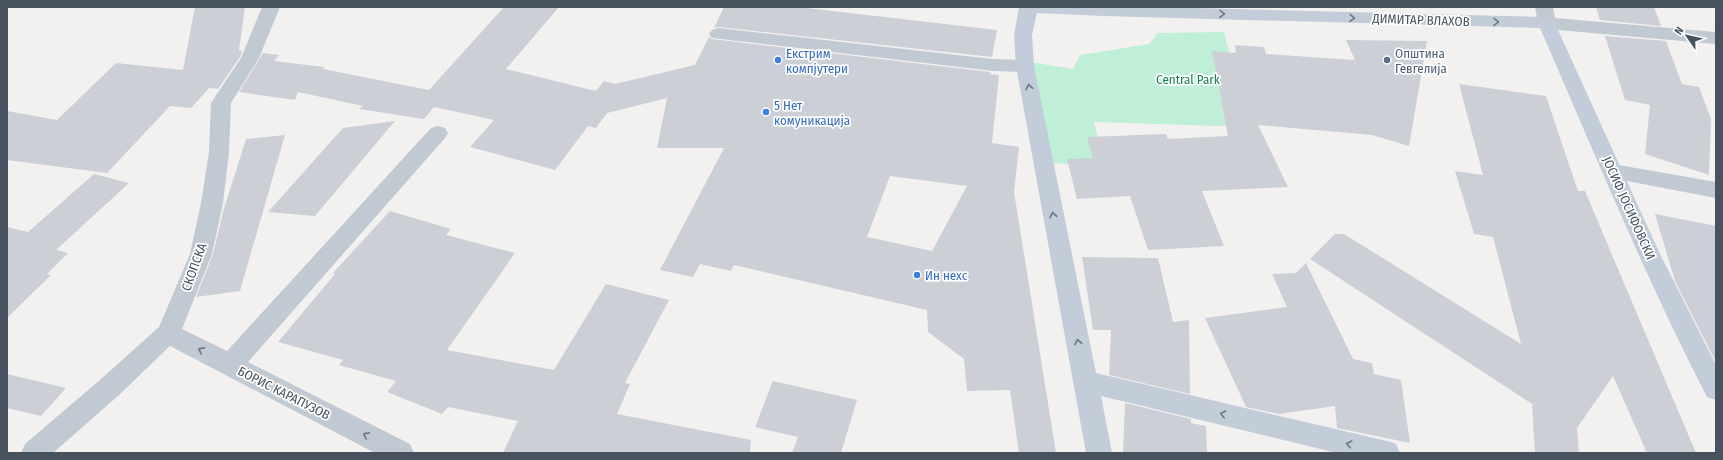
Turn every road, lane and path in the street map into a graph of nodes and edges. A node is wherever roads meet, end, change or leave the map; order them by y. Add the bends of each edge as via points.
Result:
1 (271, 7) edge
2 (1028, 7) edge
3 (1546, 15) edge
4 (718, 34) dead end
5 (1716, 38) edge
6 (1025, 66) junction
7 (438, 133) dead end
8 (1613, 172) junction
9 (1716, 190) edge
10 (168, 333) junction
11 (230, 365) junction
12 (1085, 381) junction
13 (1716, 389) edge
14 (34, 453) edge
15 (401, 453) edge
16 (1099, 453) edge
17 (1387, 453) edge

1 - 10 street, СКОПСКА via 250,58 222,102 212,203 201,254
2 -> 3 main road, ДИМИТАР ВЛАХОВ via 1118,11
2 - 6 main road via 1023,34
3 - 5 street, ДИМИТАР ВЛАХОВ
3 - 8 main road, ЈОСИФ ЈОСИФОВСКИ
4 - 6 street via 993,65
12 -> 6 main road
7 - 11 street
8 - 9 street
8 - 13 main road, ЈОСИФ ЈОСИФОВСКИ via 1688,339
11 -> 10 street, БОРИС КАРАПУЗОВ
10 - 14 street, СКОПСКА
15 -> 11 street, БОРИС КАРАПУЗОВ
12 - 16 main road
17 -> 12 main road

